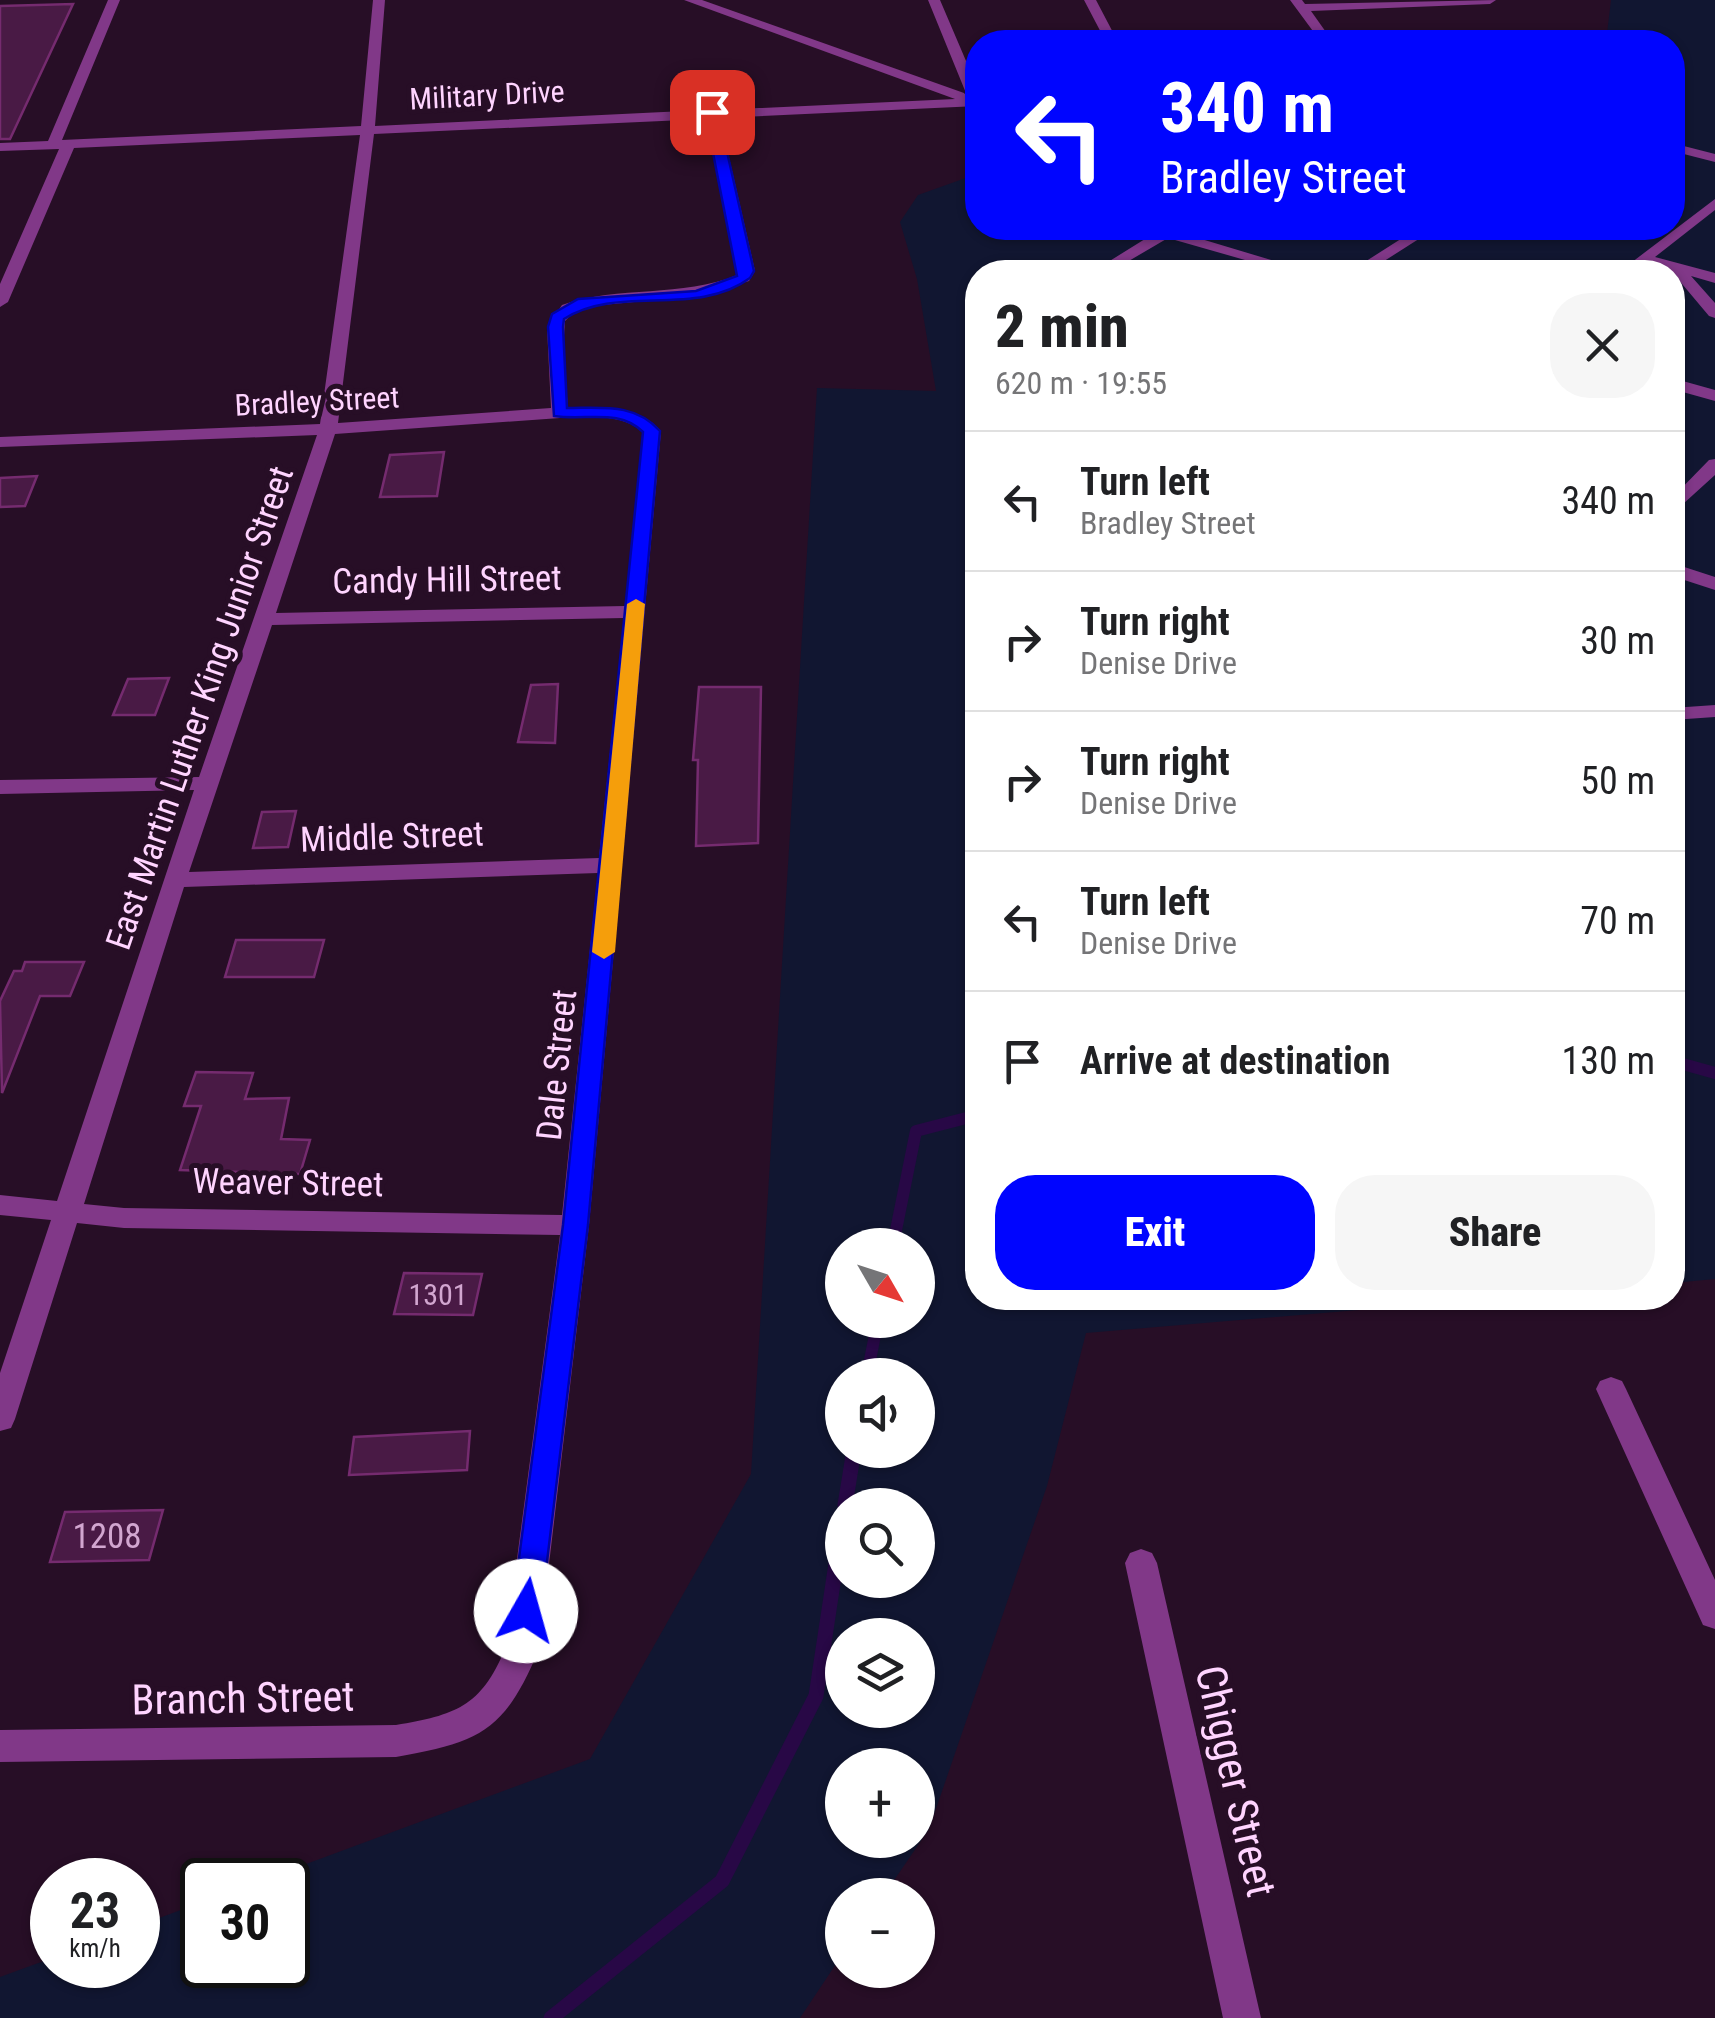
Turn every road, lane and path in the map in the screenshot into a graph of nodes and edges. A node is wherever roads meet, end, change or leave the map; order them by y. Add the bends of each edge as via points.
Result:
1 (114, 0) edge
2 (379, 0) edge
3 (690, 0) edge
4 (934, 0) edge
5 (1090, 0) edge
6 (1490, 0) edge
7 (1298, 4) edge
8 (1106, 30) edge
9 (1318, 30) edge
10 (965, 74) edge
11 (965, 98) edge
12 (965, 102) edge
13 (712, 112) junction
14 (368, 128) junction
15 (61, 145) junction
16 (0, 146) edge
17 (1685, 150) edge
18 (1715, 158) edge
19 (1715, 203) edge
20 (1685, 227) edge
21 (1147, 240) edge
22 (1199, 240) edge
23 (1409, 240) edge
24 (1668, 240) edge
25 (1644, 259) joint
26 (1118, 260) edge
27 (1264, 260) edge
28 (1376, 260) edge
29 (1647, 260) edge
30 (1685, 270) edge
31 (1715, 278) edge
32 (1685, 279) edge
33 (0, 302) edge
34 (1715, 313) edge
35 (1685, 387) edge
36 (1715, 396) edge
37 (560, 413) junction
38 (636, 417) joint
39 (328, 429) junction
40 (0, 442) edge
41 (1715, 464) edge
42 (1685, 495) edge
43 (1685, 574) edge
44 (1715, 584) edge
45 (635, 612) junction
46 (262, 619) junction
47 (1715, 710) edge
48 (1685, 713) edge
49 (209, 782) junction
50 (0, 787) edge
51 (612, 865) junction
52 (174, 880) junction
53 (0, 1205) edge
54 (69, 1210) junction
55 (576, 1225) junction
56 (1611, 1389) dead end
57 (0, 1419) edge
58 (1141, 1563) dead end
59 (1715, 1615) edge
60 (484, 1716) joint
61 (0, 1746) edge
62 (1242, 2018) edge

1 - 15 street
2 - 14 street, East Martin Luther King Junior Street
3 - 11 street
4 - 10 street
5 - 8 street
6 - 7 street
7 - 9 street
12 - 13 street, Military Drive
13 - 14 street, Military Drive
13 - 37 street via 743,278 698,295 610,298 566,310 555,327
14 - 15 street, Military Drive
14 - 39 street, East Martin Luther King Junior Street
15 - 16 street, Military Drive
15 - 33 street
17 - 18 street
19 - 20 street
21 - 26 street
22 - 27 street
23 - 28 street
24 - 25 street
25 - 29 street
30 - 31 street
32 - 34 street
35 - 36 street
37 - 38 street, Bradley Street
37 - 39 street, Bradley Street
38 - 45 street, Dale Street via 652,431
39 - 40 street, Bradley Street
39 - 46 street, East Martin Luther King Junior Street
41 - 42 street
43 - 44 street
45 - 46 street, Candy Hill Street
45 - 51 street, Dale Street
46 - 49 street, East Martin Luther King Junior Street
47 - 48 street
49 - 50 street
49 - 52 street, East Martin Luther King Junior Street
51 - 52 street, Middle Street
51 - 55 street, Dale Street
52 - 54 street, East Martin Luther King Junior Street
53 - 54 street, Weaver Street
54 - 55 street, Weaver Street via 124,1218
54 - 57 street, East Martin Luther King Junior Street
55 - 60 street, Dale Street via 522,1650 508,1687
56 - 59 street
58 - 62 street, Chigger Street
60 - 61 street, Branch Street via 442,1734 396,1741

